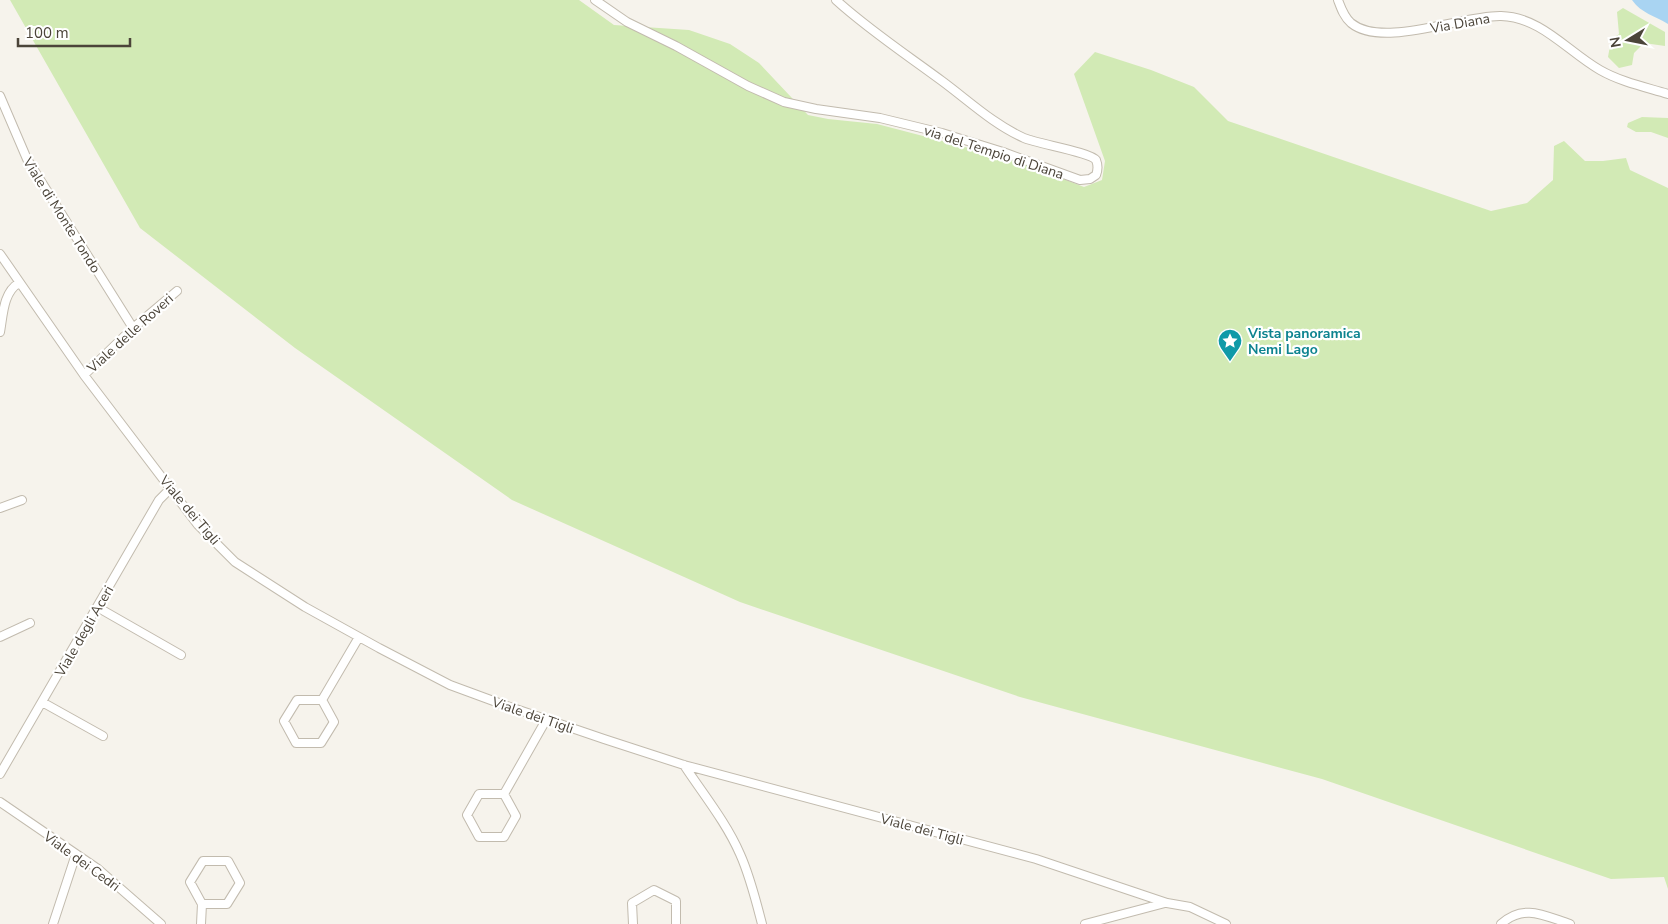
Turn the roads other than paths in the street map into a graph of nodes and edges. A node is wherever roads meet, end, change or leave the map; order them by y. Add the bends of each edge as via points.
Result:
1 (595, 0) edge
2 (836, 0) edge
3 (1338, 0) edge
4 (1668, 94) edge
5 (0, 96) edge
6 (0, 254) edge
7 (19, 283) junction
8 (177, 291) dead end
9 (134, 328) junction
10 (0, 332) edge
11 (84, 375) junction
12 (170, 489) junction
13 (22, 500) dead end
14 (0, 508) edge
15 (97, 607) junction
16 (30, 623) dead end
17 (0, 637) edge
18 (359, 637) junction
19 (181, 655) dead end
20 (322, 700) junction
21 (42, 702) junction
22 (546, 720) junction
23 (103, 736) dead end
24 (684, 765) junction
25 (0, 774) edge
26 (504, 794) junction
27 (0, 802) edge
28 (76, 854) junction
29 (1167, 903) junction
30 (202, 904) junction
31 (53, 924) edge
32 (161, 924) edge
33 (202, 924) edge
34 (633, 924) edge
35 (676, 924) edge
36 (762, 924) edge
37 (1085, 924) edge
38 (1226, 924) edge
39 (1502, 924) edge
40 (1570, 924) edge

1 - 2 street, via del Tempio di Diana via 627,22 784,102 936,131 1080,180 1096,175 1097,164 1091,156 1035,142 1003,127
3 - 4 street, Via Diana via 1350,22 1380,32 1411,31 1502,16 1526,20 1606,73
5 - 9 street, Viale di Monte Tondo via 27,159
6 - 7 street, Viale dei Tigli
7 - 10 street via 8,295
7 - 11 street, Viale dei Tigli
8 - 9 street, Viale delle Roveri
9 - 11 street, Viale delle Roveri
11 - 12 street, Viale dei Tigli
12 - 15 street, Viale degli Aceri via 160,500
12 - 18 street, Viale dei Tigli via 198,525 235,562
13 - 14 street
15 - 19 street
15 - 21 street, Viale degli Aceri
16 - 17 street
18 - 20 street
18 - 22 street, Viale dei Tigli via 450,685
20 - 20 street via 297,700 284,721 296,743 321,743 330,729 334,722
21 - 23 street
21 - 25 street, Viale degli Aceri
22 - 24 street, Viale dei Tigli
22 - 26 street
24 - 29 street, Viale dei Tigli via 1036,859
24 - 36 street via 739,851
26 - 26 street via 479,794 467,815 479,837 504,837 516,816
27 - 28 street, Viale dei Cedri
28 - 31 street
28 - 32 street, Viale dei Cedri
29 - 37 street
29 - 38 street, Viale dei Tigli via 1190,907
30 - 30 street via 227,904 236,890 240,883 228,861 203,861 190,882
30 - 33 street
34 - 35 street via 632,902 654,890 676,902
39 - 40 street via 1513,915 1529,912

